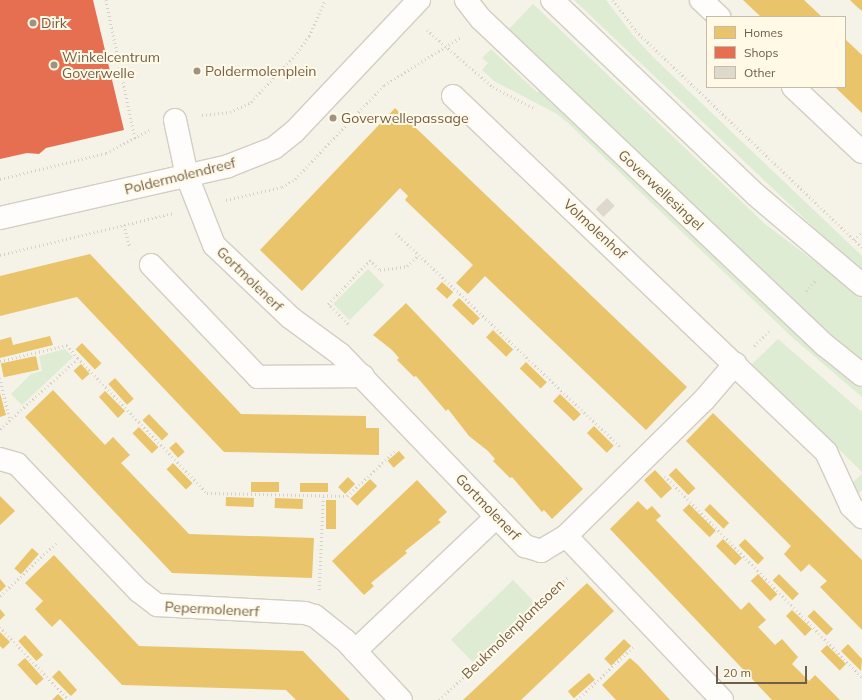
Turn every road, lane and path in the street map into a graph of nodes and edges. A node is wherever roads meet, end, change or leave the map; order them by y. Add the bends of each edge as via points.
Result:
1 (106, 0) edge
2 (419, 0) edge
3 (466, 0) edge
4 (552, 0) edge
5 (613, 0) edge
6 (701, 0) edge
7 (718, 16) edge
8 (794, 88) edge
9 (453, 96) dead end
10 (175, 120) dead end
11 (135, 138) dead end
12 (862, 152) edge
13 (187, 176) junction
14 (0, 218) edge
15 (396, 233) dead end
16 (862, 247) edge
17 (419, 255) junction
18 (151, 265) dead end
19 (862, 285) edge
20 (330, 346) junction
21 (78, 358) junction
22 (0, 361) edge
23 (735, 364) junction
24 (862, 375) edge
25 (363, 376) junction
26 (0, 378) edge
27 (10, 420) junction
28 (0, 429) edge
29 (415, 432) junction
30 (0, 459) edge
31 (643, 461) junction
32 (323, 497) junction
33 (496, 517) junction
34 (862, 517) edge
35 (75, 525) junction
36 (566, 536) junction
37 (587, 559) junction
38 (0, 596) edge
39 (315, 616) junction
40 (0, 627) edge
41 (654, 628) junction
42 (355, 651) junction
43 (862, 677) edge
44 (69, 700) edge
45 (401, 700) edge
46 (439, 700) edge
47 (577, 700) edge
48 (722, 700) edge

1 - 11 path
2 - 13 street, Poldermolendreef via 294,132 274,148 228,166
3 - 24 street, Goverwellesingel via 492,30 826,346
4 - 19 street via 756,195
5 - 16 path via 636,31
6 - 7 street
8 - 12 street
9 - 23 street, Volmolenhof
10 - 13 street
13 - 14 street, Poldermolendreef
13 - 20 street, Gortmolenerf via 214,245 291,318
15 - 17 path
17 - 20 path via 407,266 380,270 370,260 328,304 350,326
17 - 31 path
18 - 25 street via 258,377
20 - 25 street, Gortmolenerf
21 - 22 path via 67,346
21 - 27 path
21 - 32 path via 207,493
23 - 31 street via 704,400
23 - 34 street, Volmolenhof via 826,452 851,506
25 - 29 street, Gortmolenerf
26 - 27 path
27 - 28 path
29 - 32 path via 347,496
29 - 33 street, Gortmolenerf
30 - 35 street, Pepermolenerf via 17,464
31 - 36 street
31 - 43 path
32 - 39 path via 319,606
33 - 36 street, Gortmolenerf via 525,546 541,551
33 - 42 street
35 - 38 path
35 - 39 street, Pepermolenerf via 139,591 157,605 305,613
36 - 37 street
37 - 41 street
37 - 46 path, Beukmolenplantsoen
39 - 42 street, Pepermolenerf via 331,627
40 - 44 path
41 - 47 path
41 - 48 street
42 - 45 street, Pepermolenerf

